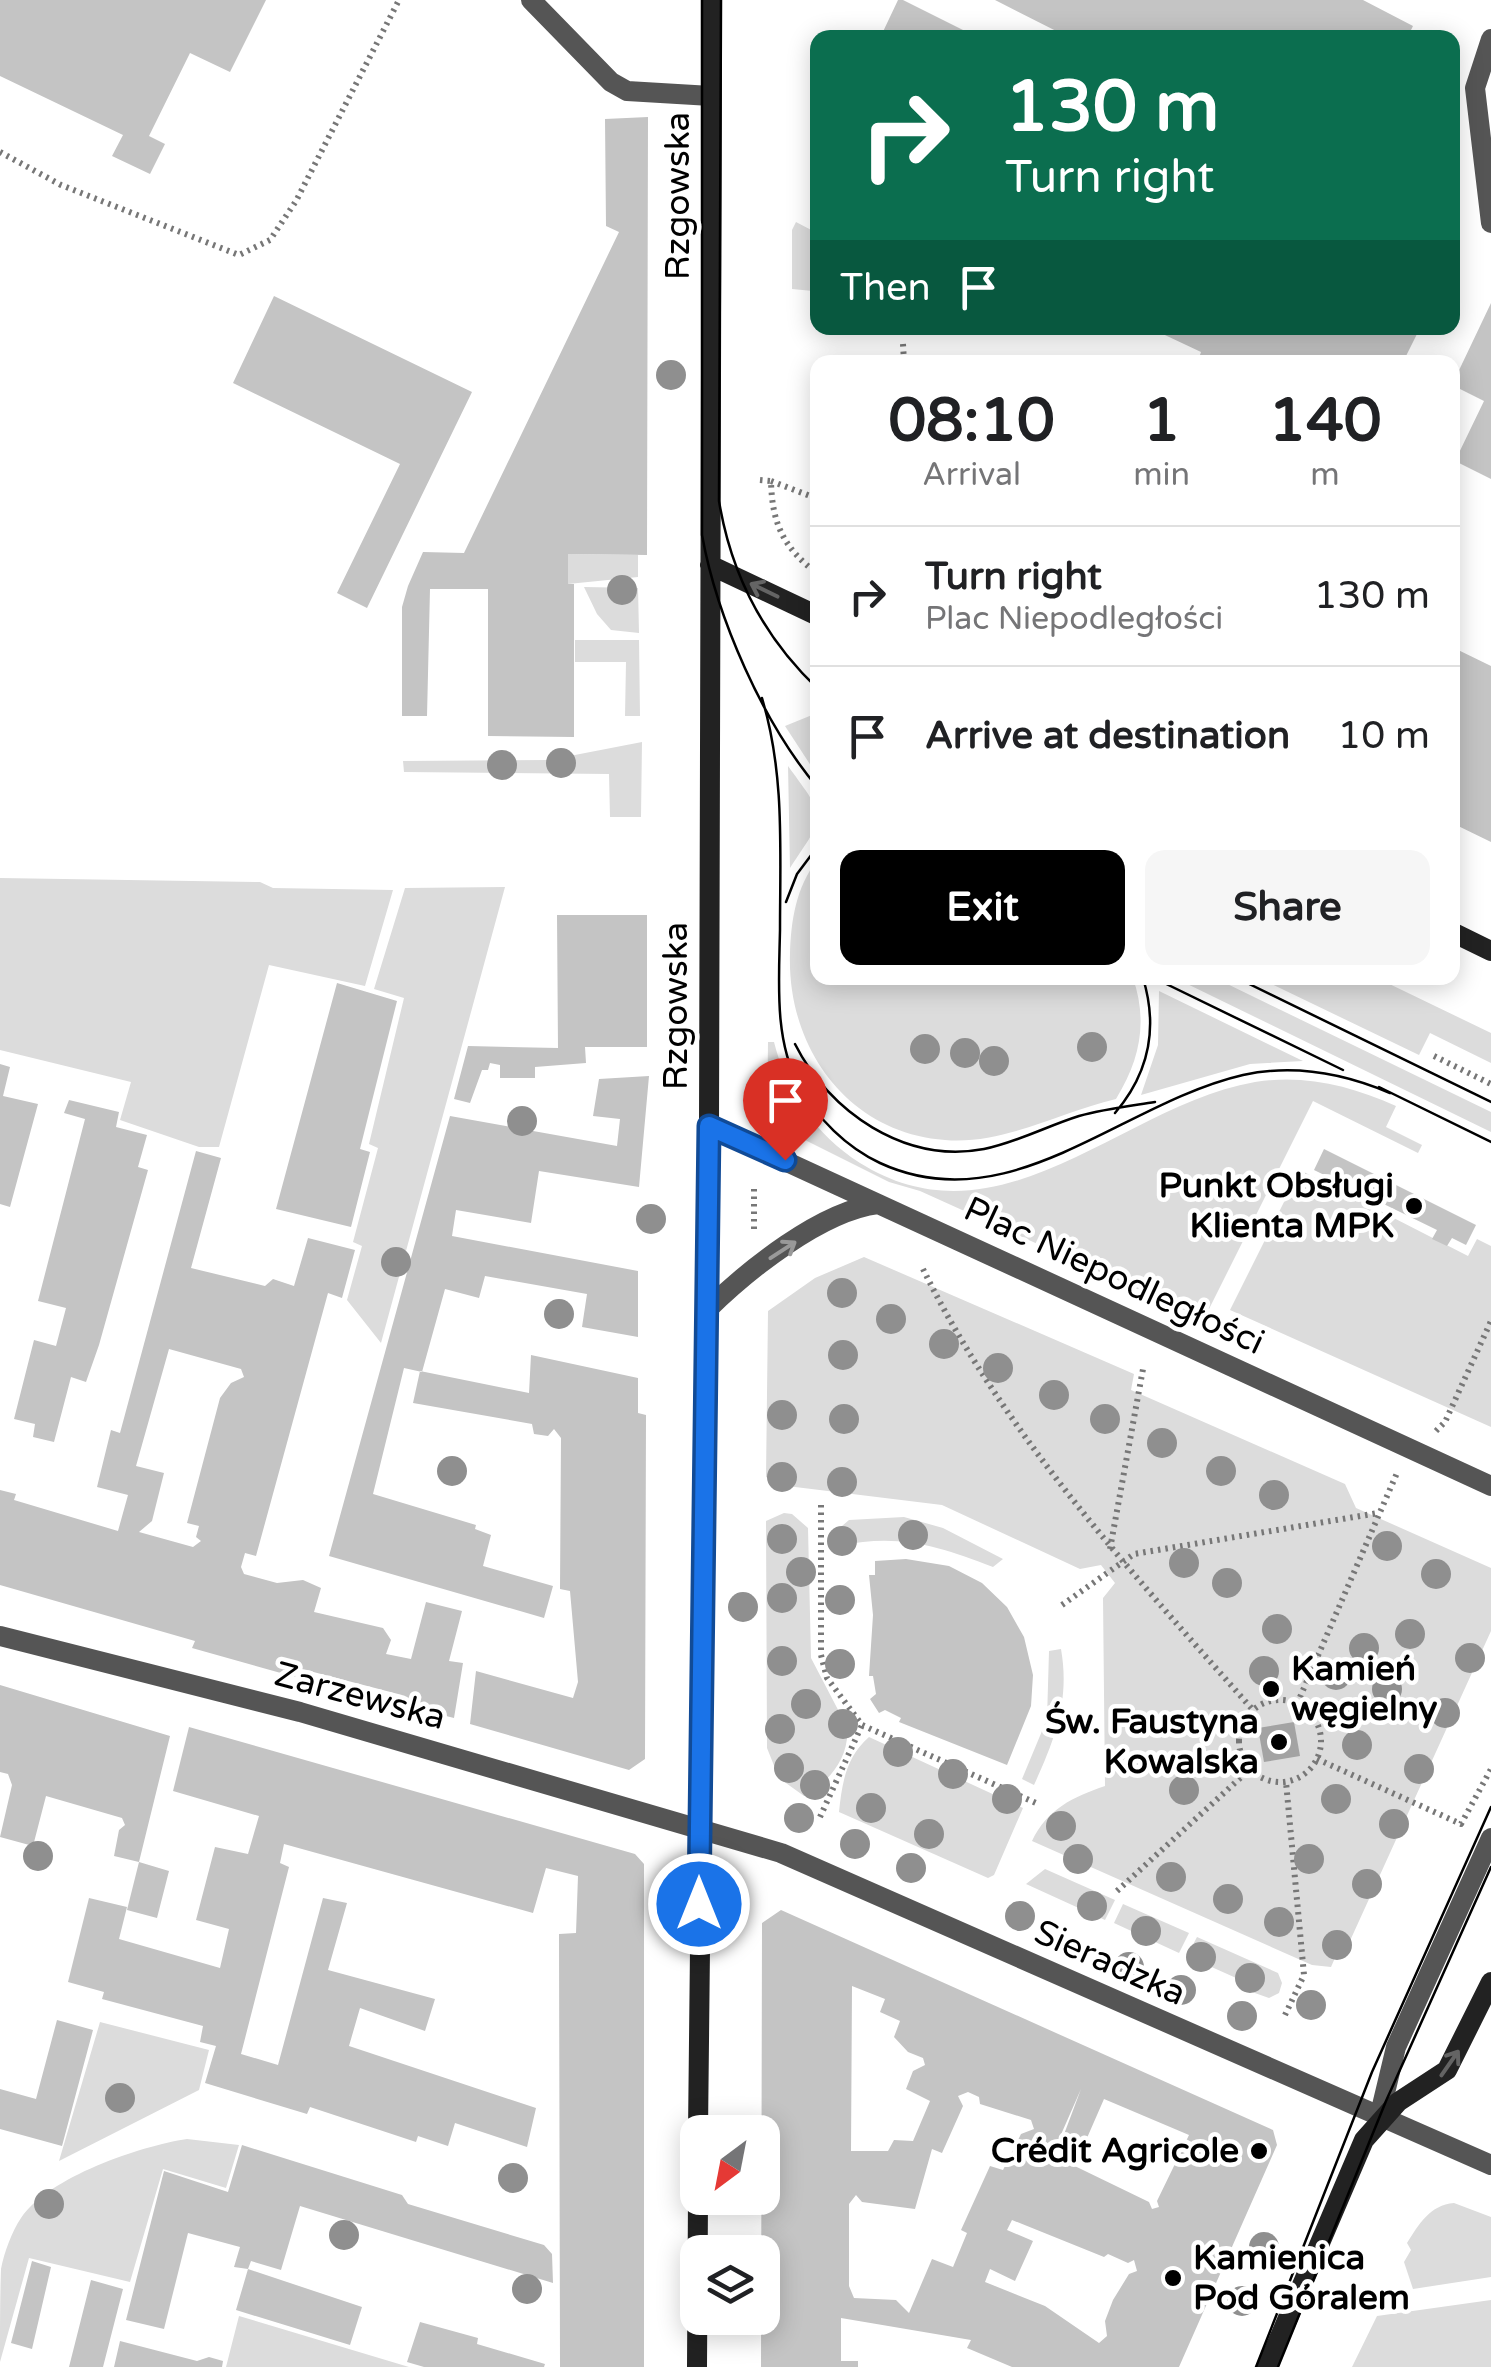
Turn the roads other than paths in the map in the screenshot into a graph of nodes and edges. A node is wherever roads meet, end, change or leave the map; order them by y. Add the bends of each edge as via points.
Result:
1 (531, 0) edge
2 (712, 0) edge
3 (1491, 39) edge
4 (711, 96) junction
5 (1491, 223) edge
6 (710, 565) junction
7 (810, 612) edge
8 (1460, 936) edge
9 (1491, 951) edge
10 (709, 1126) junction
11 (880, 1204) junction
12 (706, 1310) junction
13 (1491, 1486) edge
14 (0, 1636) edge
15 (699, 1829) junction
16 (1491, 1838) edge
17 (1491, 1982) edge
18 (698, 2115) edge
19 (1379, 2118) junction
20 (1491, 2165) edge
21 (698, 2215) edge
22 (697, 2367) edge
23 (1267, 2367) edge

1 - 4 street via 627,92
2 - 4 street, Rzgowska
3 - 5 street via 1475,88
4 - 6 street, Rzgowska
7 -> 6 street
6 - 10 street, Rzgowska
8 - 9 street
10 - 11 street, Plac Niepodległości
10 - 12 street, Rzgowska
12 -> 11 street via 754,1269 836,1216
11 - 13 street, Plac Niepodległości
12 - 15 street, Rzgowska
14 - 15 street, Zarzewska via 300,1712
15 - 18 street, Rzgowska
15 - 19 street, Sieradzka via 781,1853
16 - 19 street via 1396,2046
19 -> 17 street via 1447,2070
19 - 20 street, Sieradzka
19 - 23 street via 1350,2166
21 - 22 street

